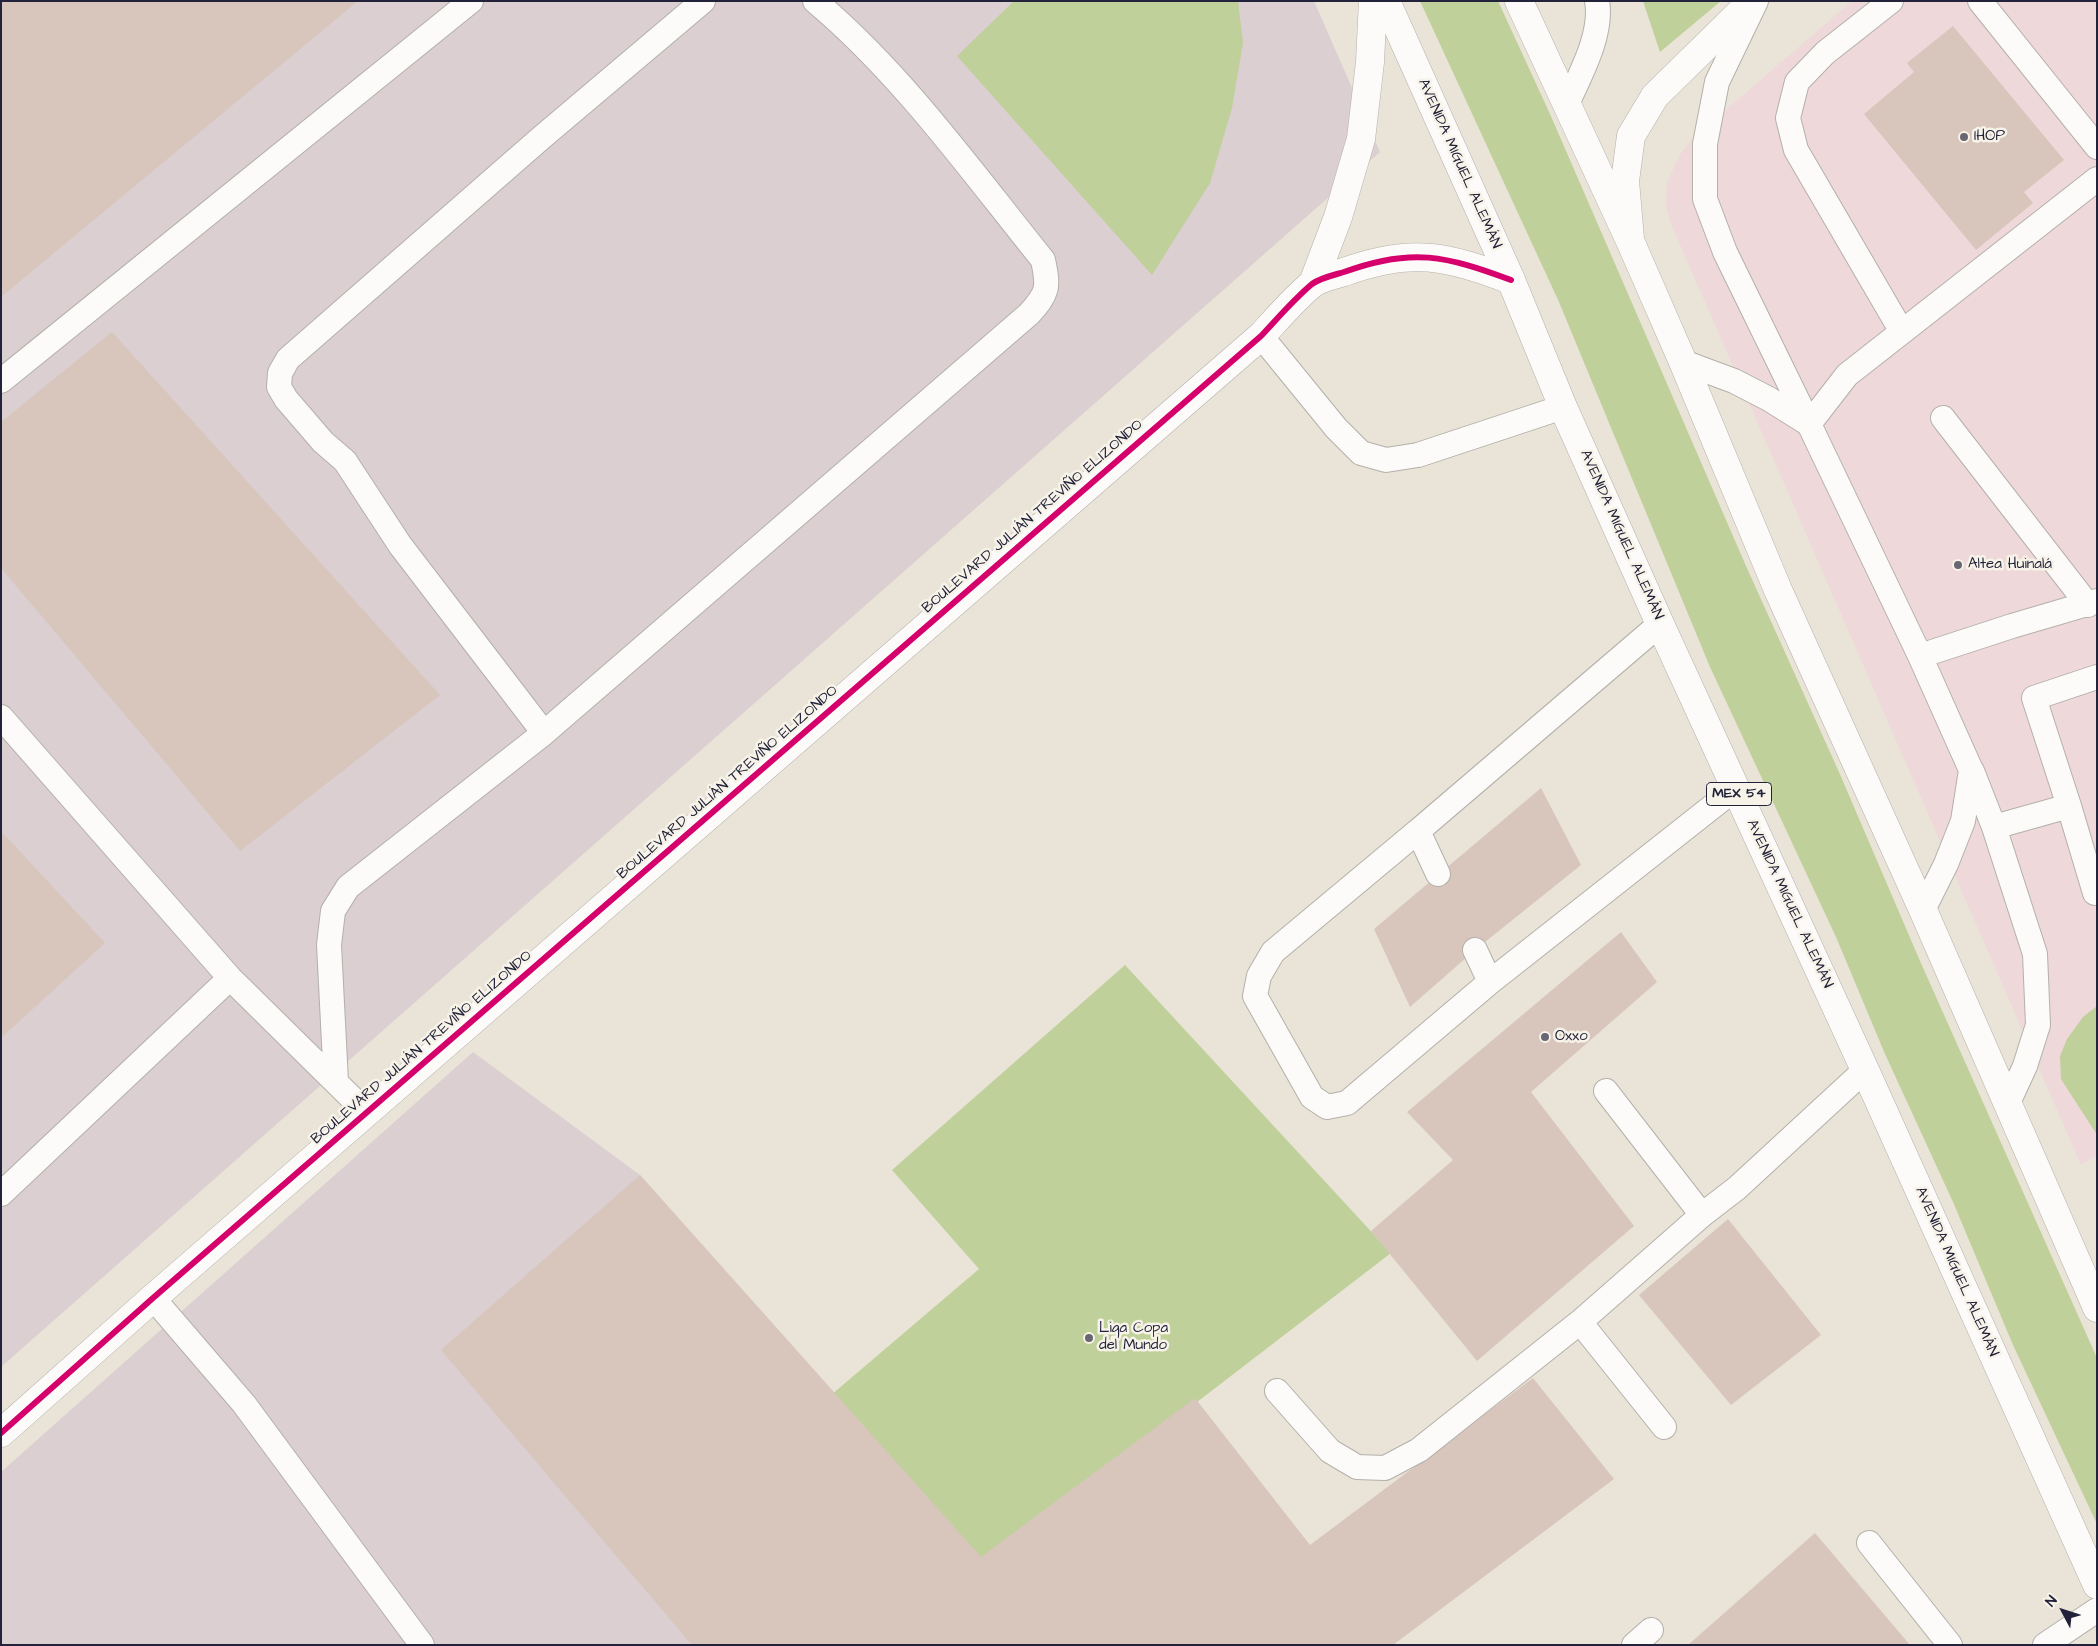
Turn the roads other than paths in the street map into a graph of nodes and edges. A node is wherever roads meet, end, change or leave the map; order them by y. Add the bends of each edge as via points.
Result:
1 (471, 1) edge
2 (702, 1) edge
3 (815, 1) edge
4 (1373, 1) edge
5 (1386, 1) edge
6 (1519, 1) edge
7 (1596, 1) edge
8 (1752, 1) edge
9 (1756, 1) edge
10 (1891, 1) edge
11 (1980, 1) edge
12 (1566, 104) junction
13 (2097, 147) edge
14 (2097, 179) edge
15 (1631, 243) junction
16 (1511, 280) junction
17 (1314, 283) junction
18 (1902, 332) junction
19 (1261, 336) junction
20 (1683, 362) junction
21 (1, 381) edge
22 (1563, 407) junction
23 (1943, 418) dead end
24 (1809, 424) junction
25 (2092, 603) edge
26 (1660, 624) junction
27 (1920, 656) junction
28 (2097, 677) edge
29 (1, 717) edge
30 (544, 733) junction
31 (1972, 770) junction
32 (1736, 788) junction
33 (2069, 806) junction
34 (1994, 827) junction
35 (1418, 831) junction
36 (1438, 874) dead end
37 (2096, 897) edge
38 (1923, 910) junction
39 (1475, 950) dead end
40 (230, 978) junction
41 (1490, 982) junction
42 (1865, 1070) junction
43 (336, 1082) junction
44 (1606, 1091) dead end
45 (2008, 1105) junction
46 (367, 1113) junction
47 (1, 1194) edge
48 (1702, 1215) junction
49 (153, 1298) junction
50 (2097, 1308) edge
51 (1580, 1322) junction
52 (1276, 1391) dead end
53 (1664, 1427) dead end
54 (1, 1433) edge
55 (1869, 1543) dead end
56 (2097, 1585) edge
57 (2097, 1610) edge
58 (422, 1645) edge
59 (1950, 1645) edge
60 (2045, 1645) edge

1 - 21 lane
2 - 30 lane via 288,359 280,373 279,387 286,399 323,442 345,460 400,545
3 - 30 lane via 861,43 913,102 1043,260 1048,281 1042,299 1029,314
4 - 17 main road, BOULEVARD JULIÁN TREVIÑO ELIZONDO via 1361,139
5 - 16 main road, AVENIDA MIGUEL ALEMÁN / MEX 54
6 - 12 main road
7 - 12 lane via 1598,12 1589,55
8 - 15 main road via 1655,96 1631,136 1625,181
9 - 24 lane via 1717,82 1705,144 1705,199 1725,252
10 - 18 lane via 1825,53 1798,82 1788,118 1796,150
11 - 13 lane
12 - 15 main road
14 - 18 lane
15 - 20 main road
16 - 17 main road, BOULEVARD JULIÁN TREVIÑO ELIZONDO via 1435,257 1400,257 1368,263
16 - 22 main road, AVENIDA MIGUEL ALEMÁN / MEX 54
17 - 19 main road, BOULEVARD JULIÁN TREVIÑO ELIZONDO
18 - 24 lane via 1848,375
19 - 22 lane via 1336,428 1361,453 1386,460 1418,455
19 - 46 main road, BOULEVARD JULIÁN TREVIÑO ELIZONDO
20 - 24 lane via 1760,394
20 - 38 main road via 1778,590
22 - 26 main road, AVENIDA MIGUEL ALEMÁN / MEX 54
23 - 25 lane
24 - 27 lane
25 - 27 lane
26 - 32 main road, AVENIDA MIGUEL ALEMÁN / MEX 54
26 - 35 lane
27 - 31 lane
28 - 33 lane via 2034,698
29 - 40 lane
30 - 43 lane via 348,888 333,911 329,945
31 - 34 lane
31 - 38 lane via 1963,822
32 - 41 lane
32 - 42 main road, AVENIDA MIGUEL ALEMÁN / MEX 54
33 - 34 lane
33 - 37 lane
34 - 45 lane via 2036,954 2038,1025
35 - 36 lane
35 - 41 lane via 1273,952 1259,976 1255,996 1312,1098 1327,1107 1347,1103
38 - 45 main road
39 - 41 lane
40 - 43 lane
40 - 47 lane
42 - 48 lane via 1737,1188
42 - 56 main road, AVENIDA MIGUEL ALEMÁN / MEX 54
43 - 46 lane
44 - 48 lane
45 - 50 main road
46 - 49 main road, BOULEVARD JULIÁN TREVIÑO ELIZONDO
48 - 51 lane
49 - 54 main road, BOULEVARD JULIÁN TREVIÑO ELIZONDO
49 - 58 lane via 244,1404
51 - 52 lane via 1419,1450 1385,1468 1357,1467 1330,1451
51 - 53 lane
55 - 59 lane
57 - 60 lane

